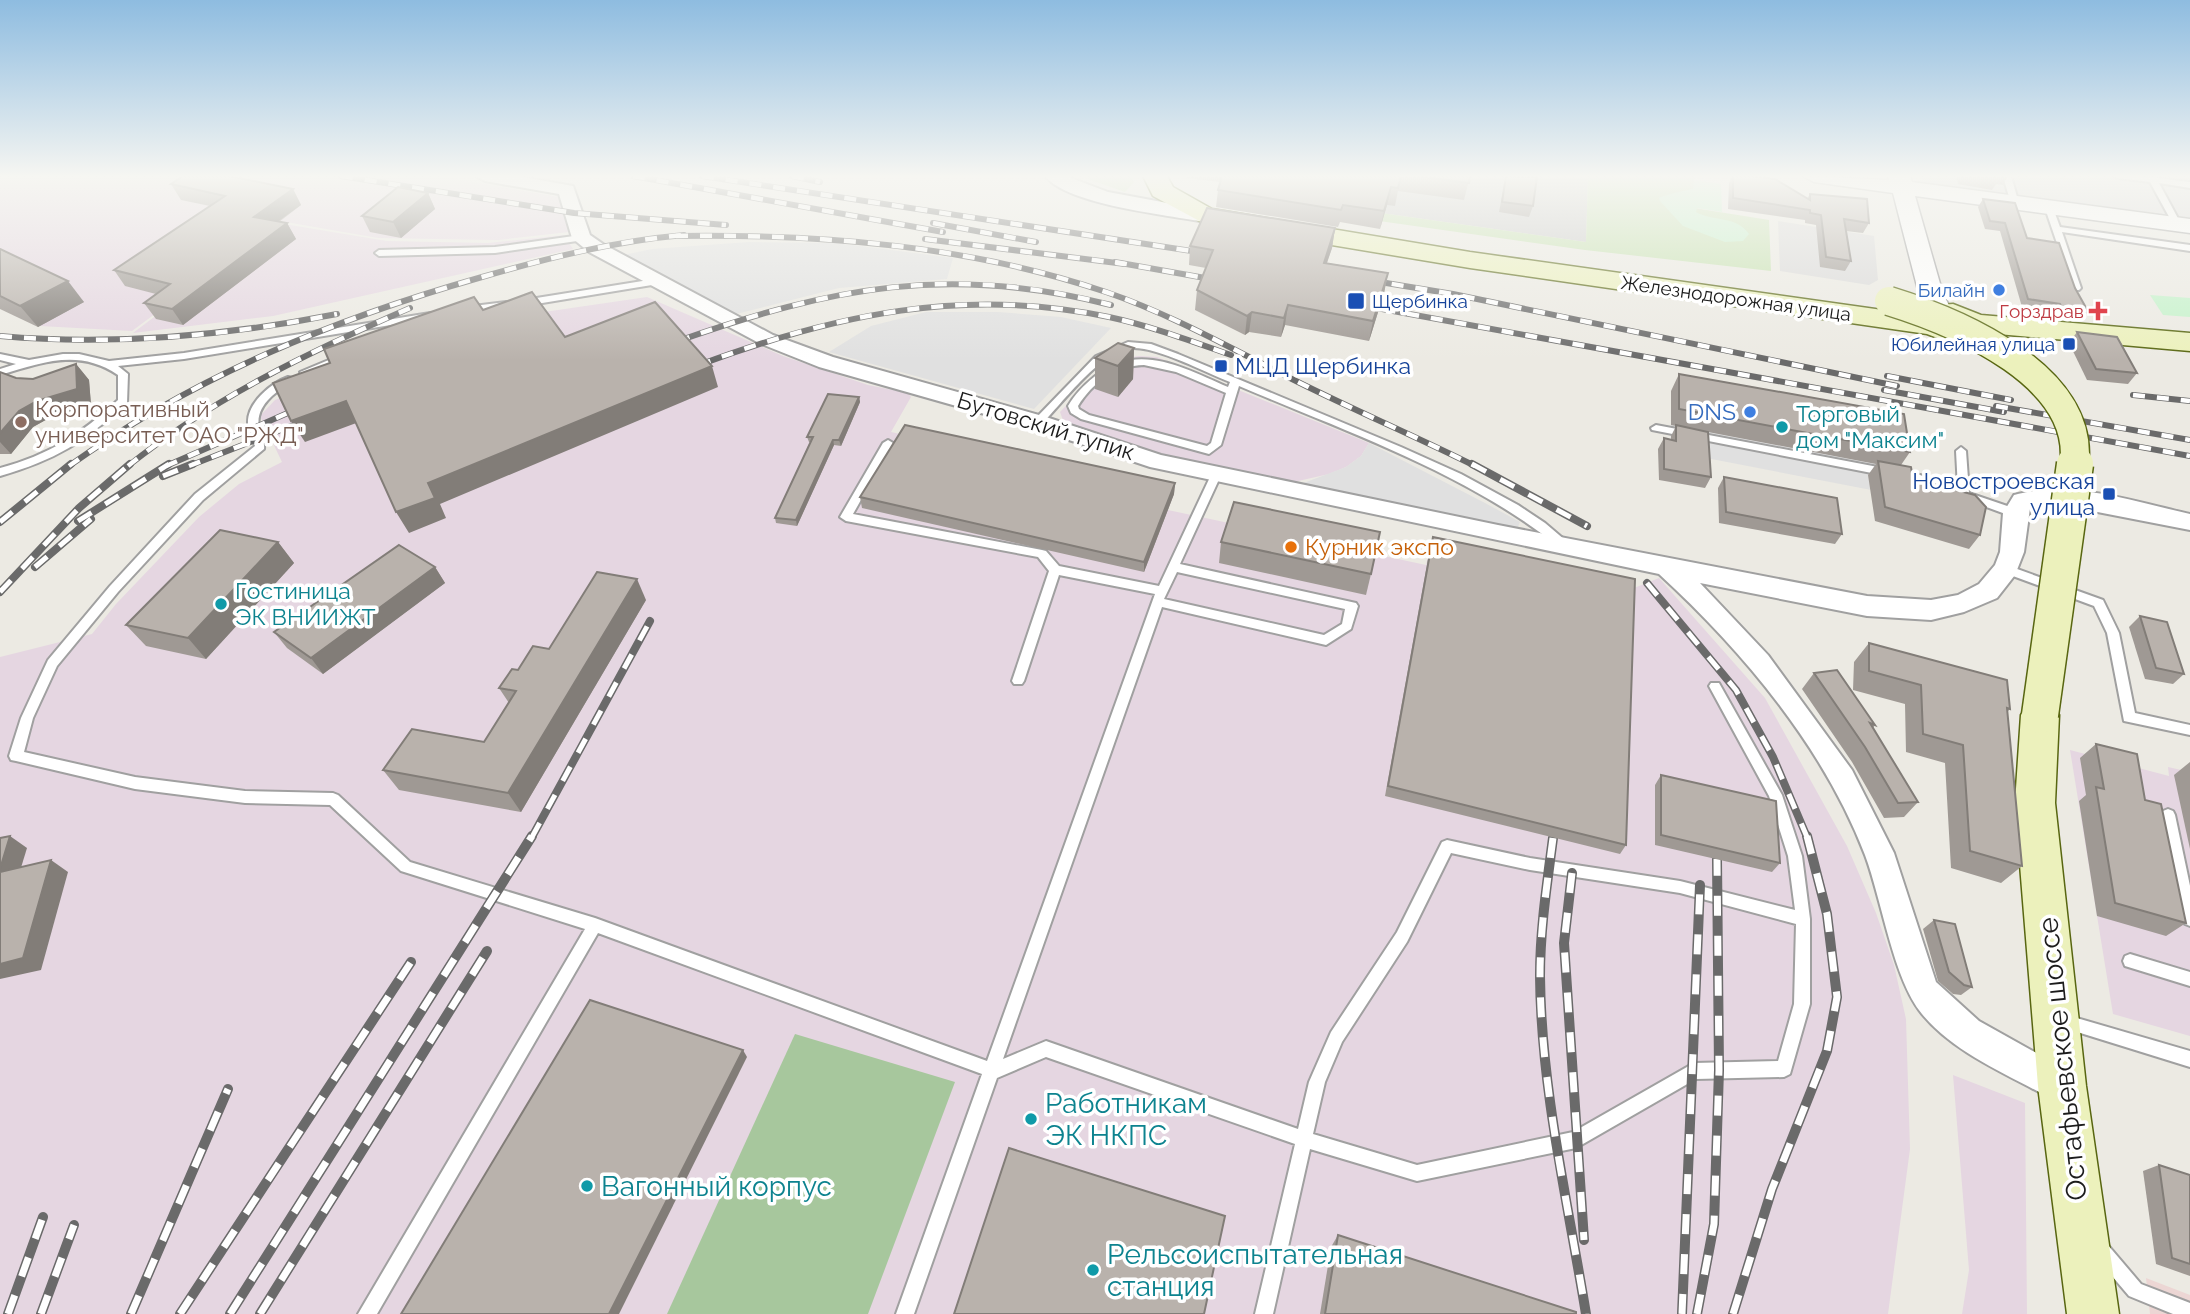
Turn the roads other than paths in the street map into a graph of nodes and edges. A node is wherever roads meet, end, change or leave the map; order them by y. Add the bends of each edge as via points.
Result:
1 (1342, 237) edge
2 (1915, 237) edge
3 (2059, 237) edge
4 (2141, 237) edge
5 (580, 238) joint
6 (1346, 238) junction
7 (2190, 248) edge
8 (379, 253) dead end
9 (655, 282) junction
10 (2076, 288) edge
11 (454, 312) edge
12 (1937, 318) junction
13 (404, 332) edge
14 (2190, 342) edge
15 (354, 352) edge
16 (0, 357) edge
17 (28, 363) junction
18 (111, 364) junction
19 (0, 372) edge
20 (1233, 386) junction
21 (1038, 422) junction
22 (1656, 428) dead end
23 (888, 443) dead end
24 (1961, 451) dead end
25 (0, 472) edge
26 (1216, 475) junction
27 (1964, 492) junction
28 (2015, 513) junction
29 (2190, 522) edge
30 (1569, 549) junction
31 (1173, 567) junction
32 (1668, 568) junction
33 (2006, 569) junction
34 (1055, 570) junction
35 (1160, 597) junction
36 (1018, 681) dead end
37 (1715, 685) dead end
38 (2190, 730) edge
39 (2168, 815) dead end
40 (1803, 919) junction
41 (2190, 919) edge
42 (595, 925) junction
43 (2130, 961) dead end
44 (2190, 979) edge
45 (2056, 1019) junction
46 (2190, 1059) edge
47 (994, 1071) junction
48 (2062, 1086) junction
49 (1303, 1139) junction
50 (2082, 1228) junction
51 (2190, 1312) edge
52 (367, 1314) edge
53 (905, 1314) edge
54 (1264, 1314) edge
55 (2093, 1314) edge

1 - 6 main road, Железнодорожная улица
2 - 12 street
3 - 10 lane
4 - 7 lane
5 - 8 lane via 495,250
5 - 9 street, Бутовский тупик
6 - 12 main road, Железнодорожная улица via 1483,262
6 - 45 main road, Остафьевское шоссе, bridge via 1450,244 1889,301 1954,324 2005,353 2044,387 2070,427 2076,455 2040,715 2035,803
9 - 11 lane
9 - 21 street, Бутовский тупик via 766,339 826,362
12 - 14 main road, Железнодорожная улица via 1948,334 1967,337 1976,333 1975,323
13 - 18 lane via 442,315
15 - 42 lane via 280,384 266,395 253,425 260,447 199,497 52,663 16,756 135,783 245,797 333,799 406,867
16 - 17 lane
17 - 18 lane via 66,356
17 - 19 lane
18 - 25 lane via 123,374 123,401 83,438 38,463
20 - 20 lane via 1154,362 1125,361 1108,367 1073,406 1085,417 1209,450 1216,445
20 - 21 lane via 1151,347 1128,345 1099,358
20 - 30 lane via 1396,449 1470,485 1546,529
21 - 26 street, Бутовский тупик via 1158,462
22 - 27 lane via 1920,479
23 - 34 lane via 846,517 1042,554
24 - 27 lane
26 - 30 street, Бутовский тупик
26 - 31 lane
27 - 28 lane
28 - 29 street via 2022,501 2051,497
28 - 33 street
30 - 32 street, Бутовский тупик
31 - 35 lane
31 - 35 lane via 1352,606 1347,626 1326,640
32 - 33 street via 1906,611 1964,603 1988,591
32 - 48 street via 1765,668 1846,787 1878,852 1923,990 1934,1007
33 - 38 lane via 2099,603 2113,633 2129,717
34 - 35 lane
34 - 36 lane
35 - 47 lane
37 - 40 lane via 1775,795 1795,856
39 - 41 lane
40 - 49 lane via 1802,1004 1783,1069 1694,1071 1576,1140 1417,1173
40 - 49 lane via 1680,887 1447,846 1402,937 1336,1037 1317,1082
42 - 47 lane
42 - 52 lane
43 - 44 lane
45 - 46 lane
45 - 48 main road, Остафьевское шоссе
47 - 49 lane via 1046,1049
47 - 53 lane
48 - 50 main road, Остафьевское шоссе
49 - 54 lane
50 - 51 lane via 2136,1290
50 - 55 main road, Остафьевское шоссе

